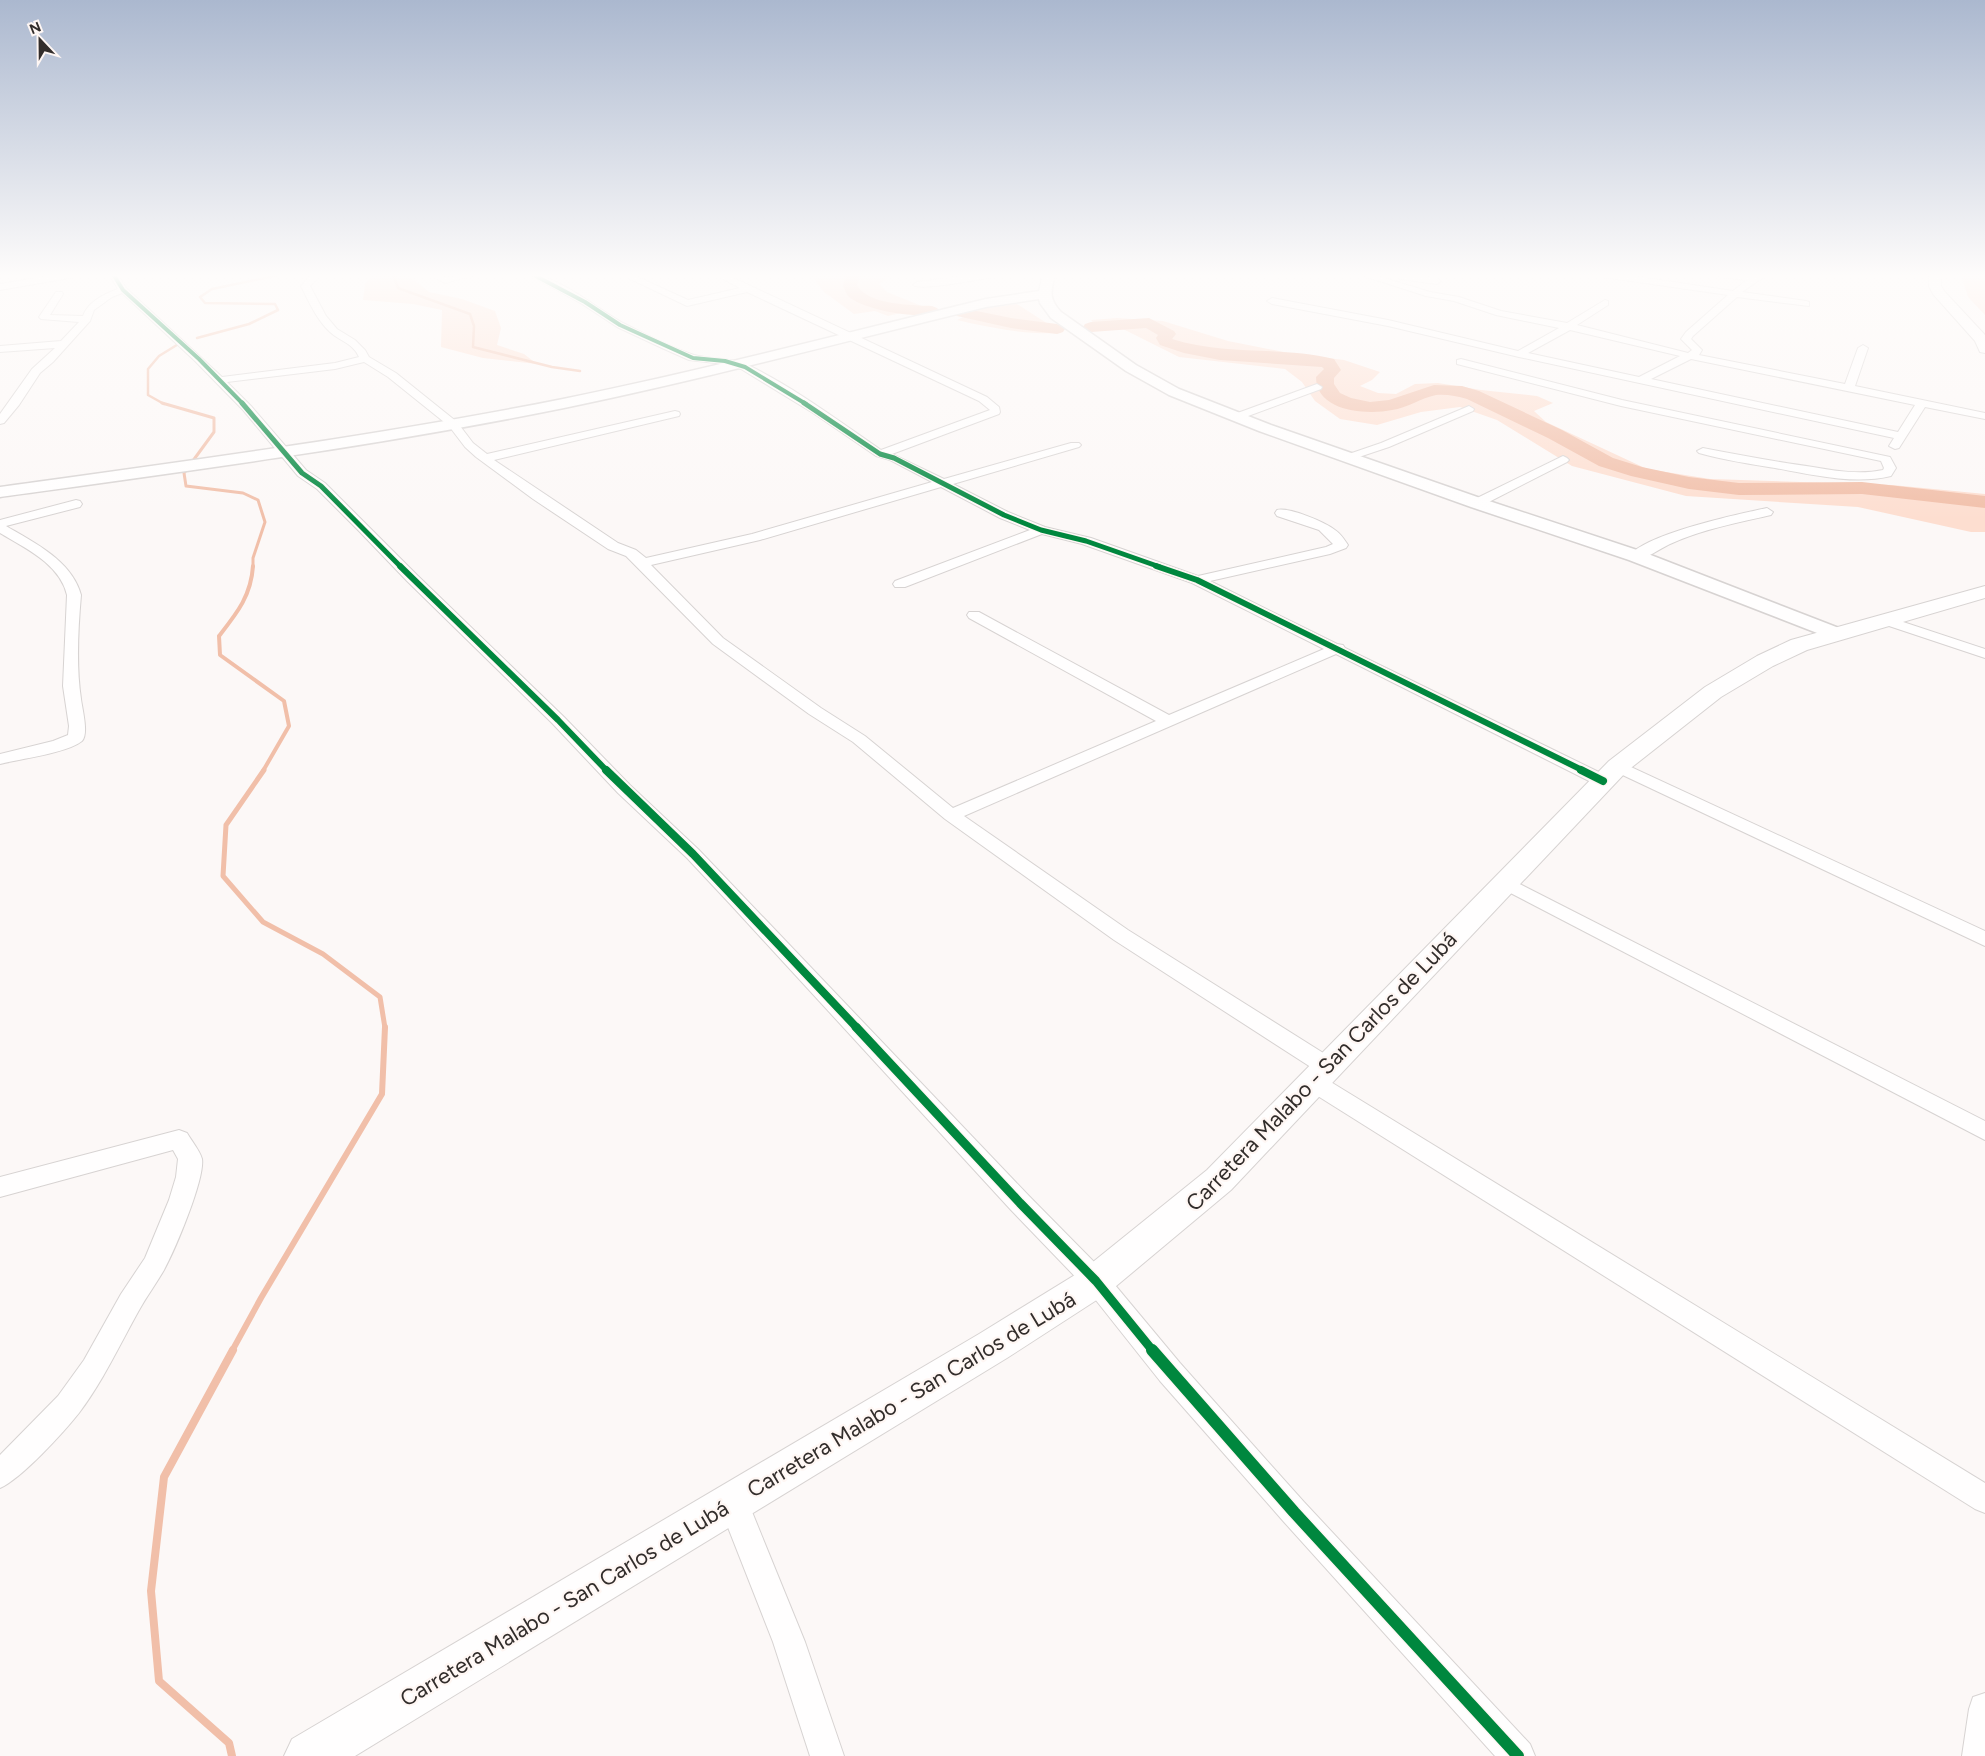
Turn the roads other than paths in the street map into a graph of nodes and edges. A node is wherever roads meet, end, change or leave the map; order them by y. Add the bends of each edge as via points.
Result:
1 (52, 356) edge
2 (196, 356) edge
3 (364, 356) edge
4 (688, 356) edge
5 (764, 356) edge
6 (892, 356) edge
7 (1115, 356) edge
8 (1529, 356) edge
9 (1690, 356) joint
10 (1860, 356) edge
11 (365, 359) junction
12 (1460, 362) dead end
13 (734, 363) junction
14 (219, 380) junction
15 (1642, 380) junction
16 (1317, 387) dead end
17 (1849, 389) junction
18 (1921, 404) junction
19 (1469, 409) dead end
20 (675, 414) dead end
21 (1985, 416) edge
22 (1236, 417) junction
23 (0, 421) edge
24 (453, 424) junction
25 (1901, 436) junction
26 (1075, 445) dead end
27 (282, 451) junction
28 (1703, 451) dead end
29 (880, 454) junction
30 (1350, 457) junction
31 (486, 458) junction
32 (1886, 459) junction
33 (1563, 460) dead end
34 (940, 482) junction
35 (0, 492) edge
36 (1477, 503) junction
37 (76, 504) dead end
38 (1767, 512) dead end
39 (1281, 513) dead end
40 (0, 524) edge
41 (0, 528) edge
42 (1041, 530) junction
43 (1636, 556) junction
44 (643, 563) junction
45 (1197, 580) junction
46 (900, 584) dead end
47 (1985, 592) edge
48 (974, 615) dead end
49 (1888, 621) junction
50 (1837, 634) junction
51 (1338, 648) junction
52 (1985, 654) edge
53 (1167, 720) junction
54 (0, 759) edge
55 (1611, 773) junction
56 (951, 815) junction
57 (1504, 882) junction
58 (1985, 939) edge
59 (1321, 1074) junction
60 (1985, 1131) edge
61 (0, 1187) edge
62 (1096, 1281) junction
63 (0, 1474) edge
64 (1985, 1499) edge
65 (734, 1502) junction
66 (1985, 1709) edge
67 (309, 1756) edge
68 (827, 1756) edge
69 (1518, 1756) edge
70 (1979, 1756) edge

1 - 23 street via 36,371
2 - 14 street
3 - 11 street
4 - 13 street
5 - 13 street
6 - 29 street via 983,399 995,412
7 - 22 street via 1174,392
8 - 15 street
9 - 15 street
9 - 17 street
10 - 17 street
11 - 14 street via 327,367
11 - 24 street via 392,375
12 - 32 street via 1621,403
13 - 24 street via 564,403
13 - 29 street via 761,376
14 - 27 street
15 - 25 street
16 - 22 street
17 - 18 street
18 - 21 street
18 - 25 street
19 - 30 street
20 - 31 street
22 - 30 street
24 - 27 street
24 - 31 street via 469,445
25 - 32 street
26 - 34 street
27 - 35 street
27 - 62 street via 302,473 321,486 364,527 624,789 693,854
28 - 32 street via 1824,472 1872,476 1887,473 1890,468
29 - 34 street
30 - 36 street
31 - 44 street via 537,496
33 - 36 street
34 - 42 street
34 - 44 street via 755,537
36 - 43 street
37 - 40 street
38 - 43 street via 1690,531
39 - 45 street via 1323,529 1341,545
41 - 54 street via 43,553 71,583 74,595 71,686 77,726 76,737 59,745
42 - 45 street via 1086,541
42 - 46 street
43 - 50 street
44 - 56 street via 648,572 718,641 859,739
45 - 51 street
47 - 49 main road, Carretera Malabo - San Carlos de Lubá
48 - 53 street
49 - 50 main road, Carretera Malabo - San Carlos de Lubá
49 - 52 street
50 - 55 main road, Carretera Malabo - San Carlos de Lubá via 1765,661 1713,692
51 - 53 street
51 - 55 street
53 - 56 street
55 - 57 main road, Carretera Malabo - San Carlos de Lubá
55 - 58 street
56 - 59 street
57 - 59 main road, Carretera Malabo - San Carlos de Lubá
57 - 60 street
59 - 62 main road, Carretera Malabo - San Carlos de Lubá via 1219,1180
59 - 64 street
61 - 63 street via 178,1138 190,1159 181,1200 155,1263 94,1368 68,1405
62 - 65 main road, Carretera Malabo - San Carlos de Lubá
62 - 69 street via 1170,1372 1294,1512
65 - 67 main road, Carretera Malabo - San Carlos de Lubá
65 - 68 street via 789,1642
66 - 70 street

